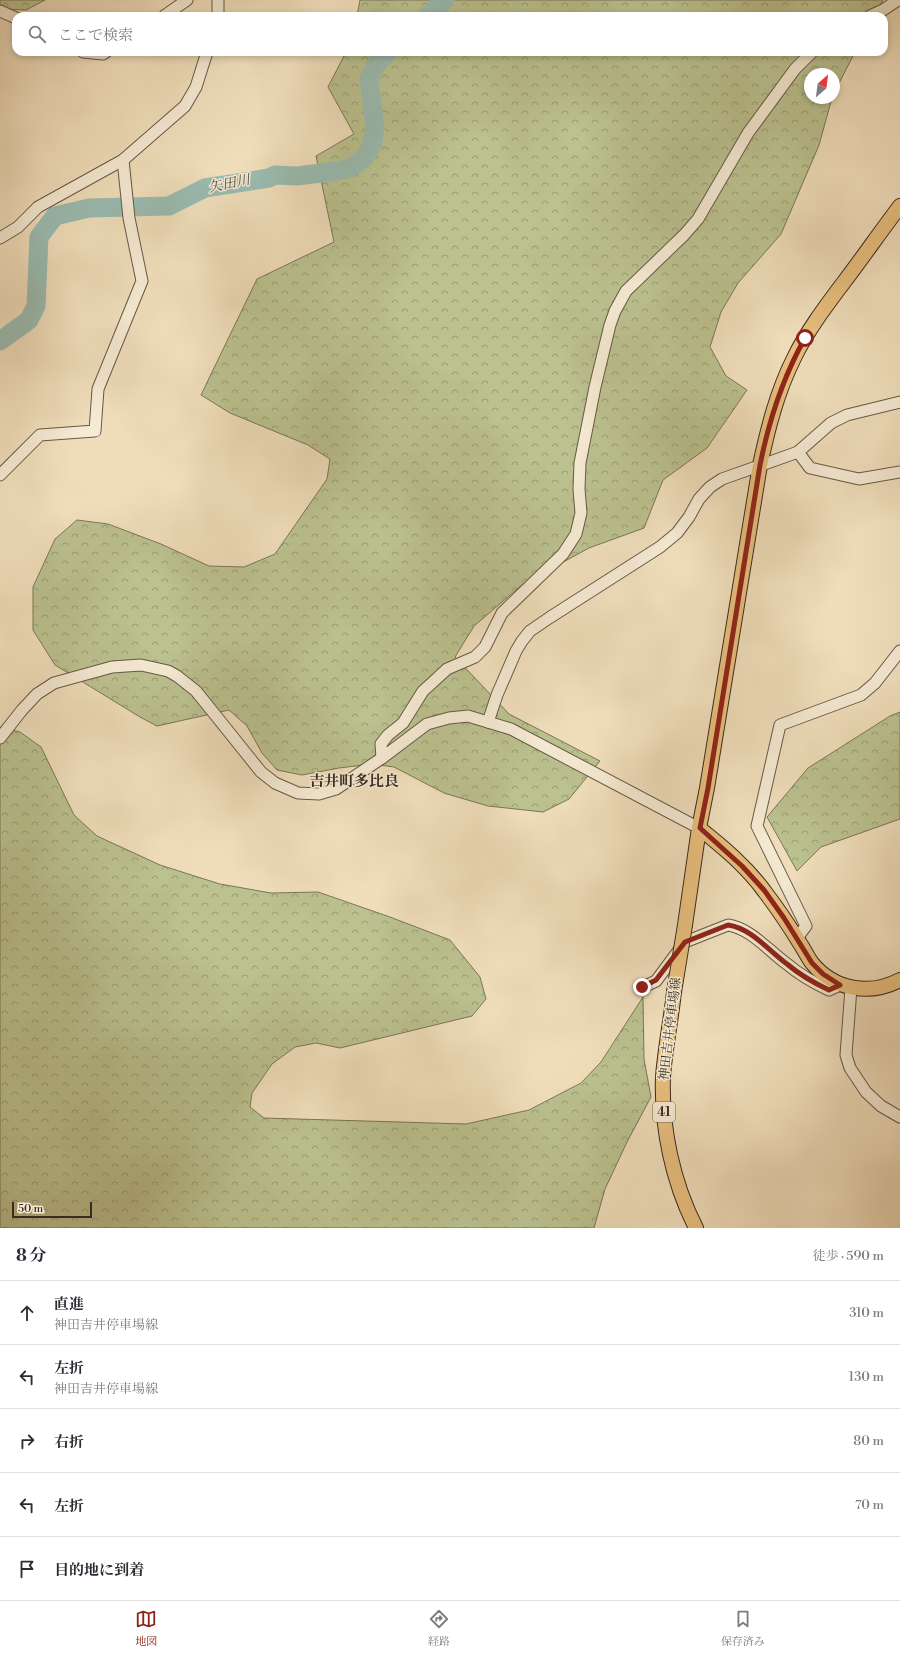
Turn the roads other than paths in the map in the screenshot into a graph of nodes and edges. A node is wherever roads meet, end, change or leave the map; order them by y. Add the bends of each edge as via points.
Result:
1 (187, 0) edge
2 (218, 0) edge
3 (898, 0) edge
4 (0, 11) edge
5 (170, 12) edge
6 (218, 12) edge
7 (879, 12) edge
8 (12, 16) edge
9 (206, 56) edge
10 (808, 56) edge
11 (123, 160) junction
12 (900, 206) edge
13 (0, 238) edge
14 (900, 402) edge
15 (798, 452) junction
16 (760, 465) junction
17 (900, 472) edge
18 (0, 475) edge
19 (900, 651) edge
20 (488, 722) junction
21 (0, 738) edge
22 (382, 758) junction
23 (700, 828) junction
24 (797, 938) junction
25 (900, 980) edge
26 (846, 986) junction
27 (642, 987) dead end
28 (900, 1117) edge
29 (696, 1228) edge

1 - 5 street
2 - 6 street
3 - 7 street
4 - 8 street
9 - 11 street via 196,87 185,106
10 - 22 street via 795,69 748,133 698,219 684,236 626,291 616,310 597,380 580,463 581,513 576,534 563,554 502,612 485,647 475,657 447,669 423,691 403,723 381,744
11 - 13 street via 38,207 18,227
11 - 18 street via 129,218 142,281 98,389 95,431 40,435
12 - 16 main road, 神田吉井停車場線 / 41 via 831,299 794,357 776,400
14 - 15 street via 847,414
15 - 16 street
15 - 17 street via 810,468 859,479
16 - 20 street via 716,483 699,499 677,533 660,547 530,632 516,651
16 - 23 main road, 神田吉井停車場線 / 41
19 - 24 street via 875,683 861,695 780,725 757,826 806,926
20 - 22 street via 468,716 427,724
20 - 23 street via 511,729
21 - 22 street via 37,694 54,683 112,667 141,665 168,671 196,690 261,772 275,783 298,793 319,794 336,789
23 - 24 main road via 764,890
23 - 29 main road, 神田吉井停車場線 / 41, bridge via 663,1076 663,1103 676,1178
24 - 26 main road via 812,963 823,974
25 - 26 main road via 889,986 864,990
26 - 27 street via 829,990 809,980 748,933 728,925 685,942 656,980
26 - 28 street via 846,1055 850,1068 866,1092 881,1106

